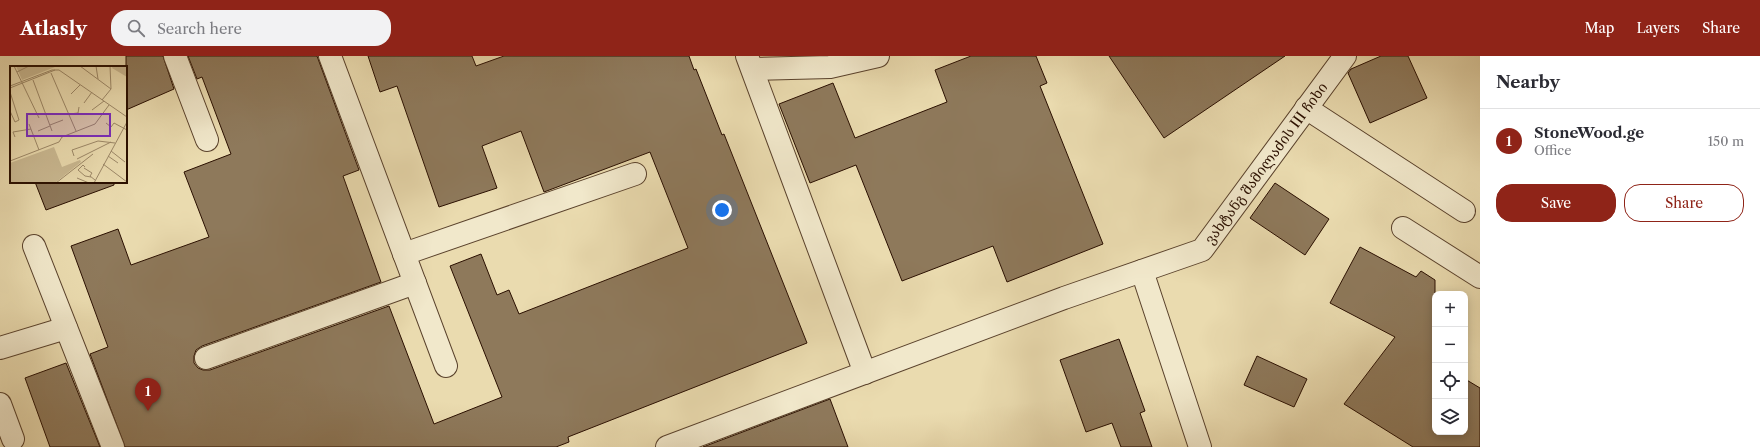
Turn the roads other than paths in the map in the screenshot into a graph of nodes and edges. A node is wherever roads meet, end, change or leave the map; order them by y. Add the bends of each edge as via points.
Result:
1 (175, 56) edge
2 (330, 56) edge
3 (878, 56) edge
4 (1345, 56) edge
5 (750, 63) edge
6 (1306, 108) junction
7 (207, 140) dead end
8 (635, 174) dead end
9 (1464, 211) dead end
10 (1403, 228) dead end
11 (34, 246) dead end
12 (404, 254) junction
13 (1142, 271) junction
14 (1480, 277) edge
15 (415, 283) junction
16 (66, 328) junction
17 (0, 348) edge
18 (206, 358) dead end
19 (446, 366) dead end
20 (865, 373) junction
21 (0, 404) edge
22 (13, 439) dead end
23 (113, 447) edge
24 (667, 447) edge
25 (1200, 447) edge

1 - 7 lane
2 - 12 lane
3 - 5 lane via 830,67
4 - 6 lane, ვახტანგ შამილაძის III ჩიხი
5 - 20 lane
6 - 9 lane
6 - 13 lane, ვახტანგ შამილაძის III ჩიხი via 1202,250
8 - 12 lane
10 - 14 lane
11 - 16 lane
12 - 15 lane
13 - 20 lane, ვახტანგ შამილაძის III ჩიხი
13 - 25 lane
15 - 18 lane
15 - 19 lane
16 - 17 lane
16 - 23 lane
20 - 24 lane, ვახტანგ შამილაძის III ჩიხი
21 - 22 lane

